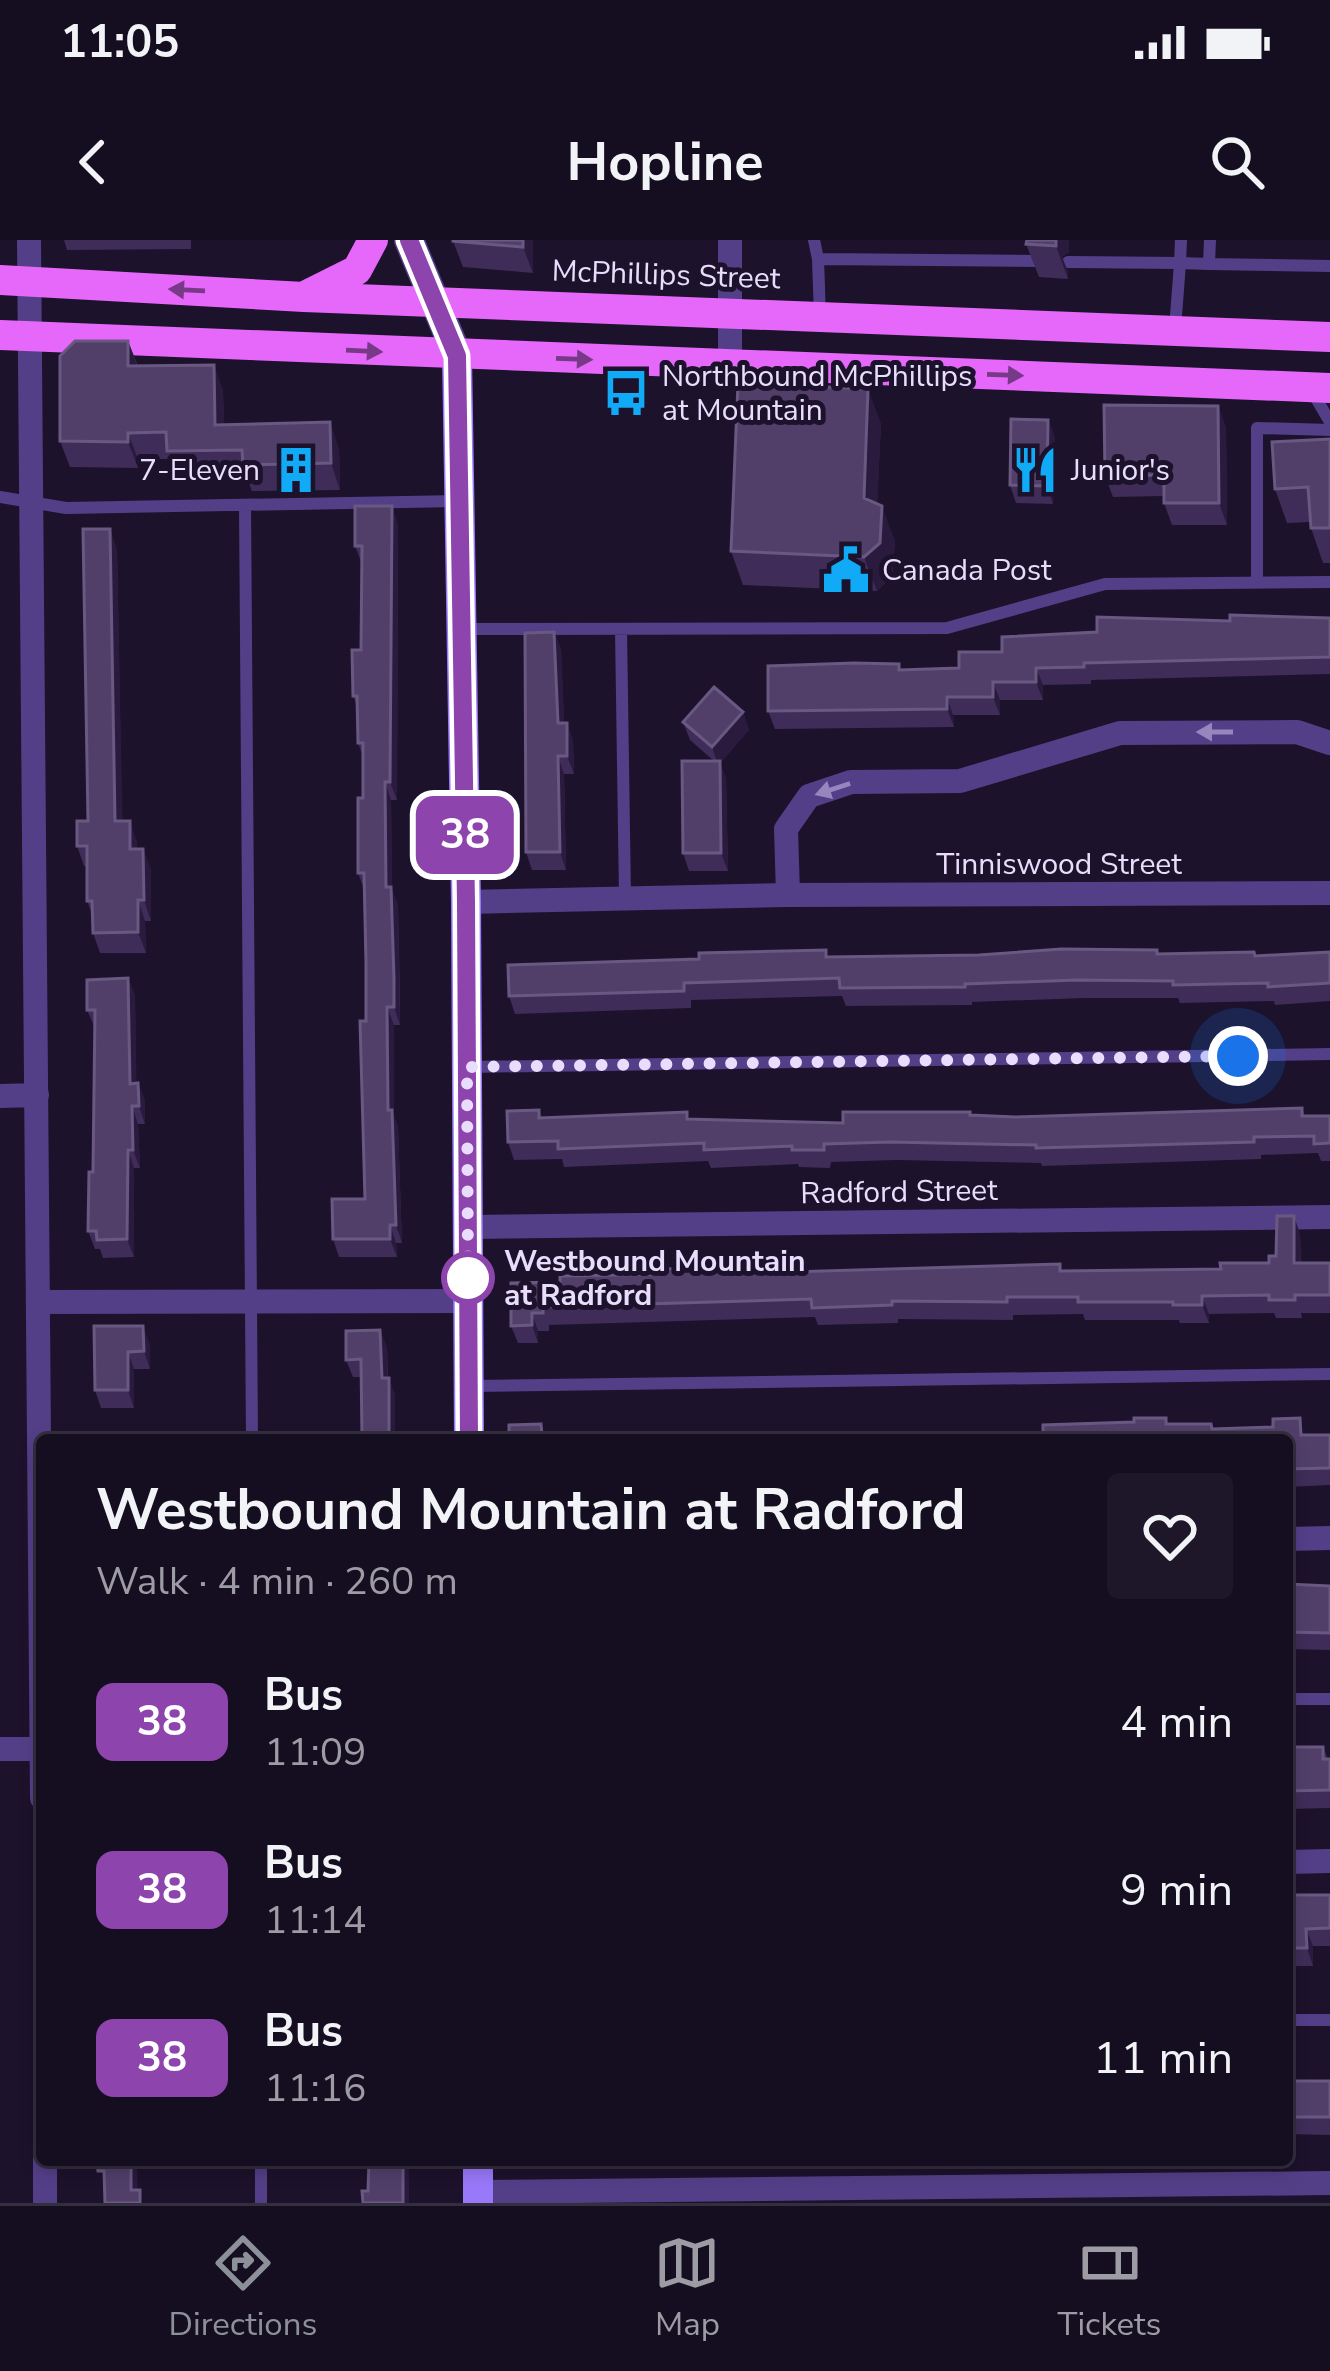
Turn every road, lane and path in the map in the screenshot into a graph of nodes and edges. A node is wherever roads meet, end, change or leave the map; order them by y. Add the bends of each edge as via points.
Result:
1 (29, 240) edge
2 (373, 240) edge
3 (410, 240) edge
4 (730, 240) edge
5 (814, 240) edge
6 (878, 240) edge
7 (1181, 240) edge
8 (1210, 240) edge
9 (818, 260) junction
10 (877, 260) junction
11 (1039, 261) edge
12 (1068, 262) dead end
13 (1180, 263) junction
14 (1209, 264) junction
15 (1330, 266) edge
16 (15, 280) edge
17 (304, 297) junction
18 (435, 302) junction
19 (731, 313) junction
20 (820, 317) junction
21 (1175, 331) junction
22 (0, 335) edge
23 (32, 337) junction
24 (1330, 337) edge
25 (457, 356) junction
26 (730, 363) junction
27 (1320, 387) edge
28 (1330, 426) edge
29 (0, 497) edge
30 (459, 501) junction
31 (32, 502) junction
32 (245, 505) junction
33 (1330, 582) edge
34 (1257, 583) junction
35 (621, 628) junction
36 (460, 629) junction
37 (1330, 743) edge
38 (1330, 893) edge
39 (788, 895) junction
40 (626, 898) junction
41 (466, 902) junction
42 (1330, 1054) edge
43 (467, 1067) junction
44 (37, 1095) junction
45 (0, 1096) edge
46 (1330, 1217) edge
47 (469, 1227) junction
48 (469, 1300) junction
49 (251, 1301) junction
50 (38, 1302) junction
51 (1330, 1374) edge
52 (469, 1386) junction
53 (39, 1434) edge
54 (252, 1434) edge
55 (469, 1434) edge
56 (1330, 1538) edge
57 (1293, 1539) edge
58 (1330, 1699) edge
59 (1293, 1700) edge
60 (0, 1749) edge
61 (36, 1749) edge
62 (1330, 1861) edge
63 (1293, 1862) edge
64 (1293, 2020) edge
65 (1330, 2020) edge
66 (45, 2166) edge
67 (261, 2166) edge
68 (478, 2166) edge
69 (1330, 2183) edge
70 (478, 2198) edge
71 (45, 2203) edge
72 (261, 2203) edge

1 - 16 street
2 - 17 main road via 357,270
3 - 18 street
4 - 19 street
5 - 9 lane
6 - 10 lane
7 - 13 lane
8 - 14 lane
9 - 10 lane
9 - 20 lane
10 - 11 lane
12 - 13 lane
13 - 14 lane
13 - 21 lane
14 - 15 lane
17 -> 16 main road, McPhillips Street
16 - 23 street
17 - 18 main road, McPhillips Street
18 - 19 main road, McPhillips Street
18 - 25 street
19 - 20 main road, McPhillips Street
19 - 26 street
20 - 21 main road, McPhillips Street
21 - 24 main road, McPhillips Street
22 - 23 main road
23 -> 25 main road
23 - 31 street
25 -> 26 main road
25 - 30 main road
26 -> 27 main road
27 - 28 lane
28 - 34 lane via 1257,428
29 - 31 lane
30 - 32 lane
30 - 36 main road
31 - 32 lane
31 - 44 street
32 - 49 lane
33 - 34 lane
34 - 35 lane via 1105,584 947,628
35 - 36 lane
35 - 40 lane
36 - 41 main road
37 -> 39 street via 1297,732 1120,733 960,781 851,782 809,796 786,829
38 - 39 street, Tinniswood Street
39 - 40 street, Tinniswood Street
40 - 41 street, Tinniswood Street
41 - 43 main road
42 - 43 lane
43 - 47 main road
44 - 45 street
44 - 50 street
46 - 47 street, Radford Street
47 - 48 main road
48 - 49 street
48 - 52 main road
49 - 50 street
49 - 54 lane
50 - 53 street
51 - 52 lane
52 - 55 main road
56 - 57 street
58 - 59 lane
60 - 61 street
62 - 63 street
64 - 65 lane
66 - 71 street
67 - 72 lane
68 - 70 main road
69 - 70 street

